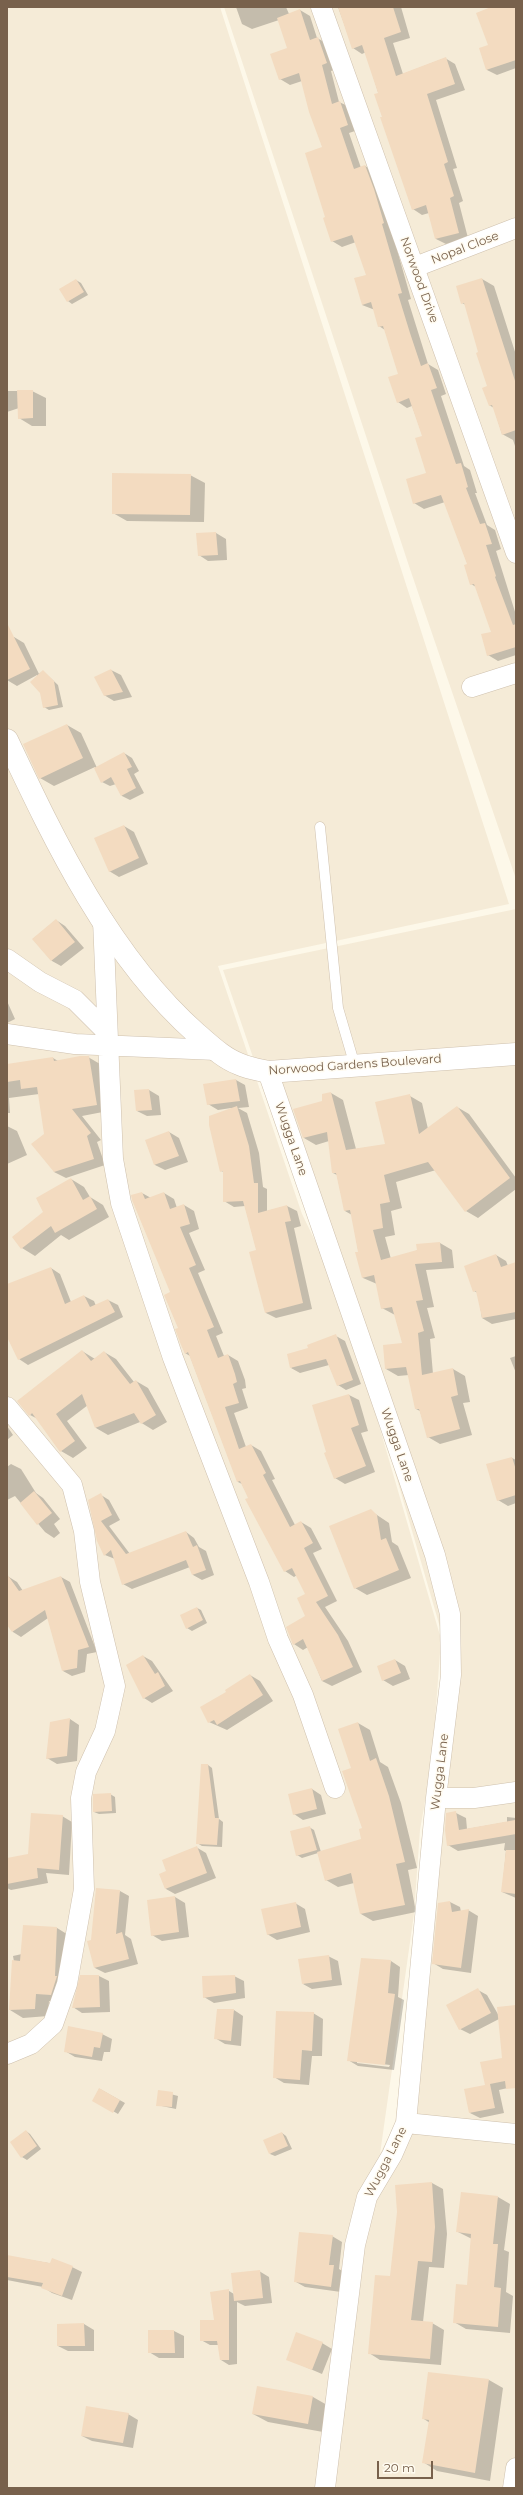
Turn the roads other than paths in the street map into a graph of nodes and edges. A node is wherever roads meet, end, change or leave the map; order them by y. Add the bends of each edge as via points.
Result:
1 (321, 7) edge
2 (516, 228) edge
3 (415, 267) junction
4 (516, 553) edge
5 (516, 673) edge
6 (472, 687) dead end
7 (7, 740) edge
8 (320, 827) dead end
9 (103, 920) junction
10 (7, 959) edge
11 (7, 1034) edge
12 (108, 1038) junction
13 (216, 1050) junction
14 (516, 1054) edge
15 (354, 1066) junction
16 (268, 1072) junction
17 (7, 1407) edge
18 (335, 1788) dead end
19 (516, 1792) edge
20 (436, 1798) junction
21 (7, 2054) edge
22 (406, 2123) junction
23 (516, 2134) edge
24 (516, 2468) edge
25 (325, 2488) edge
26 (513, 2488) edge

1 - 3 street, Norwood Drive
2 - 3 street, Nopal Close
3 - 4 street, Norwood Drive
5 - 6 street
7 - 9 street, Norwood Gardens Boulevard via 44,819
8 - 15 lane via 338,1008
9 - 12 street
9 - 13 street, Norwood Gardens Boulevard via 141,974 174,1013
10 - 12 street via 40,982 76,1000
11 - 12 street via 75,1044
12 - 13 street
12 - 18 street via 113,1158 127,1226 173,1358 259,1582 278,1639 303,1695
13 - 16 street, Norwood Gardens Boulevard via 238,1064
14 - 15 street, Norwood Gardens Boulevard
15 - 16 street, Norwood Gardens Boulevard
16 - 20 street, Wugga Lane via 435,1555 450,1614 451,1675
17 - 21 street via 72,1485 84,1531 90,1582 115,1686 105,1731 86,1772 81,1798 84,1889 66,1984 53,2024 31,2044
19 - 20 street via 474,1798
20 - 22 street, Wugga Lane
22 - 23 street
22 - 25 street, Wugga Lane via 392,2155 367,2197 355,2244
24 - 26 street

